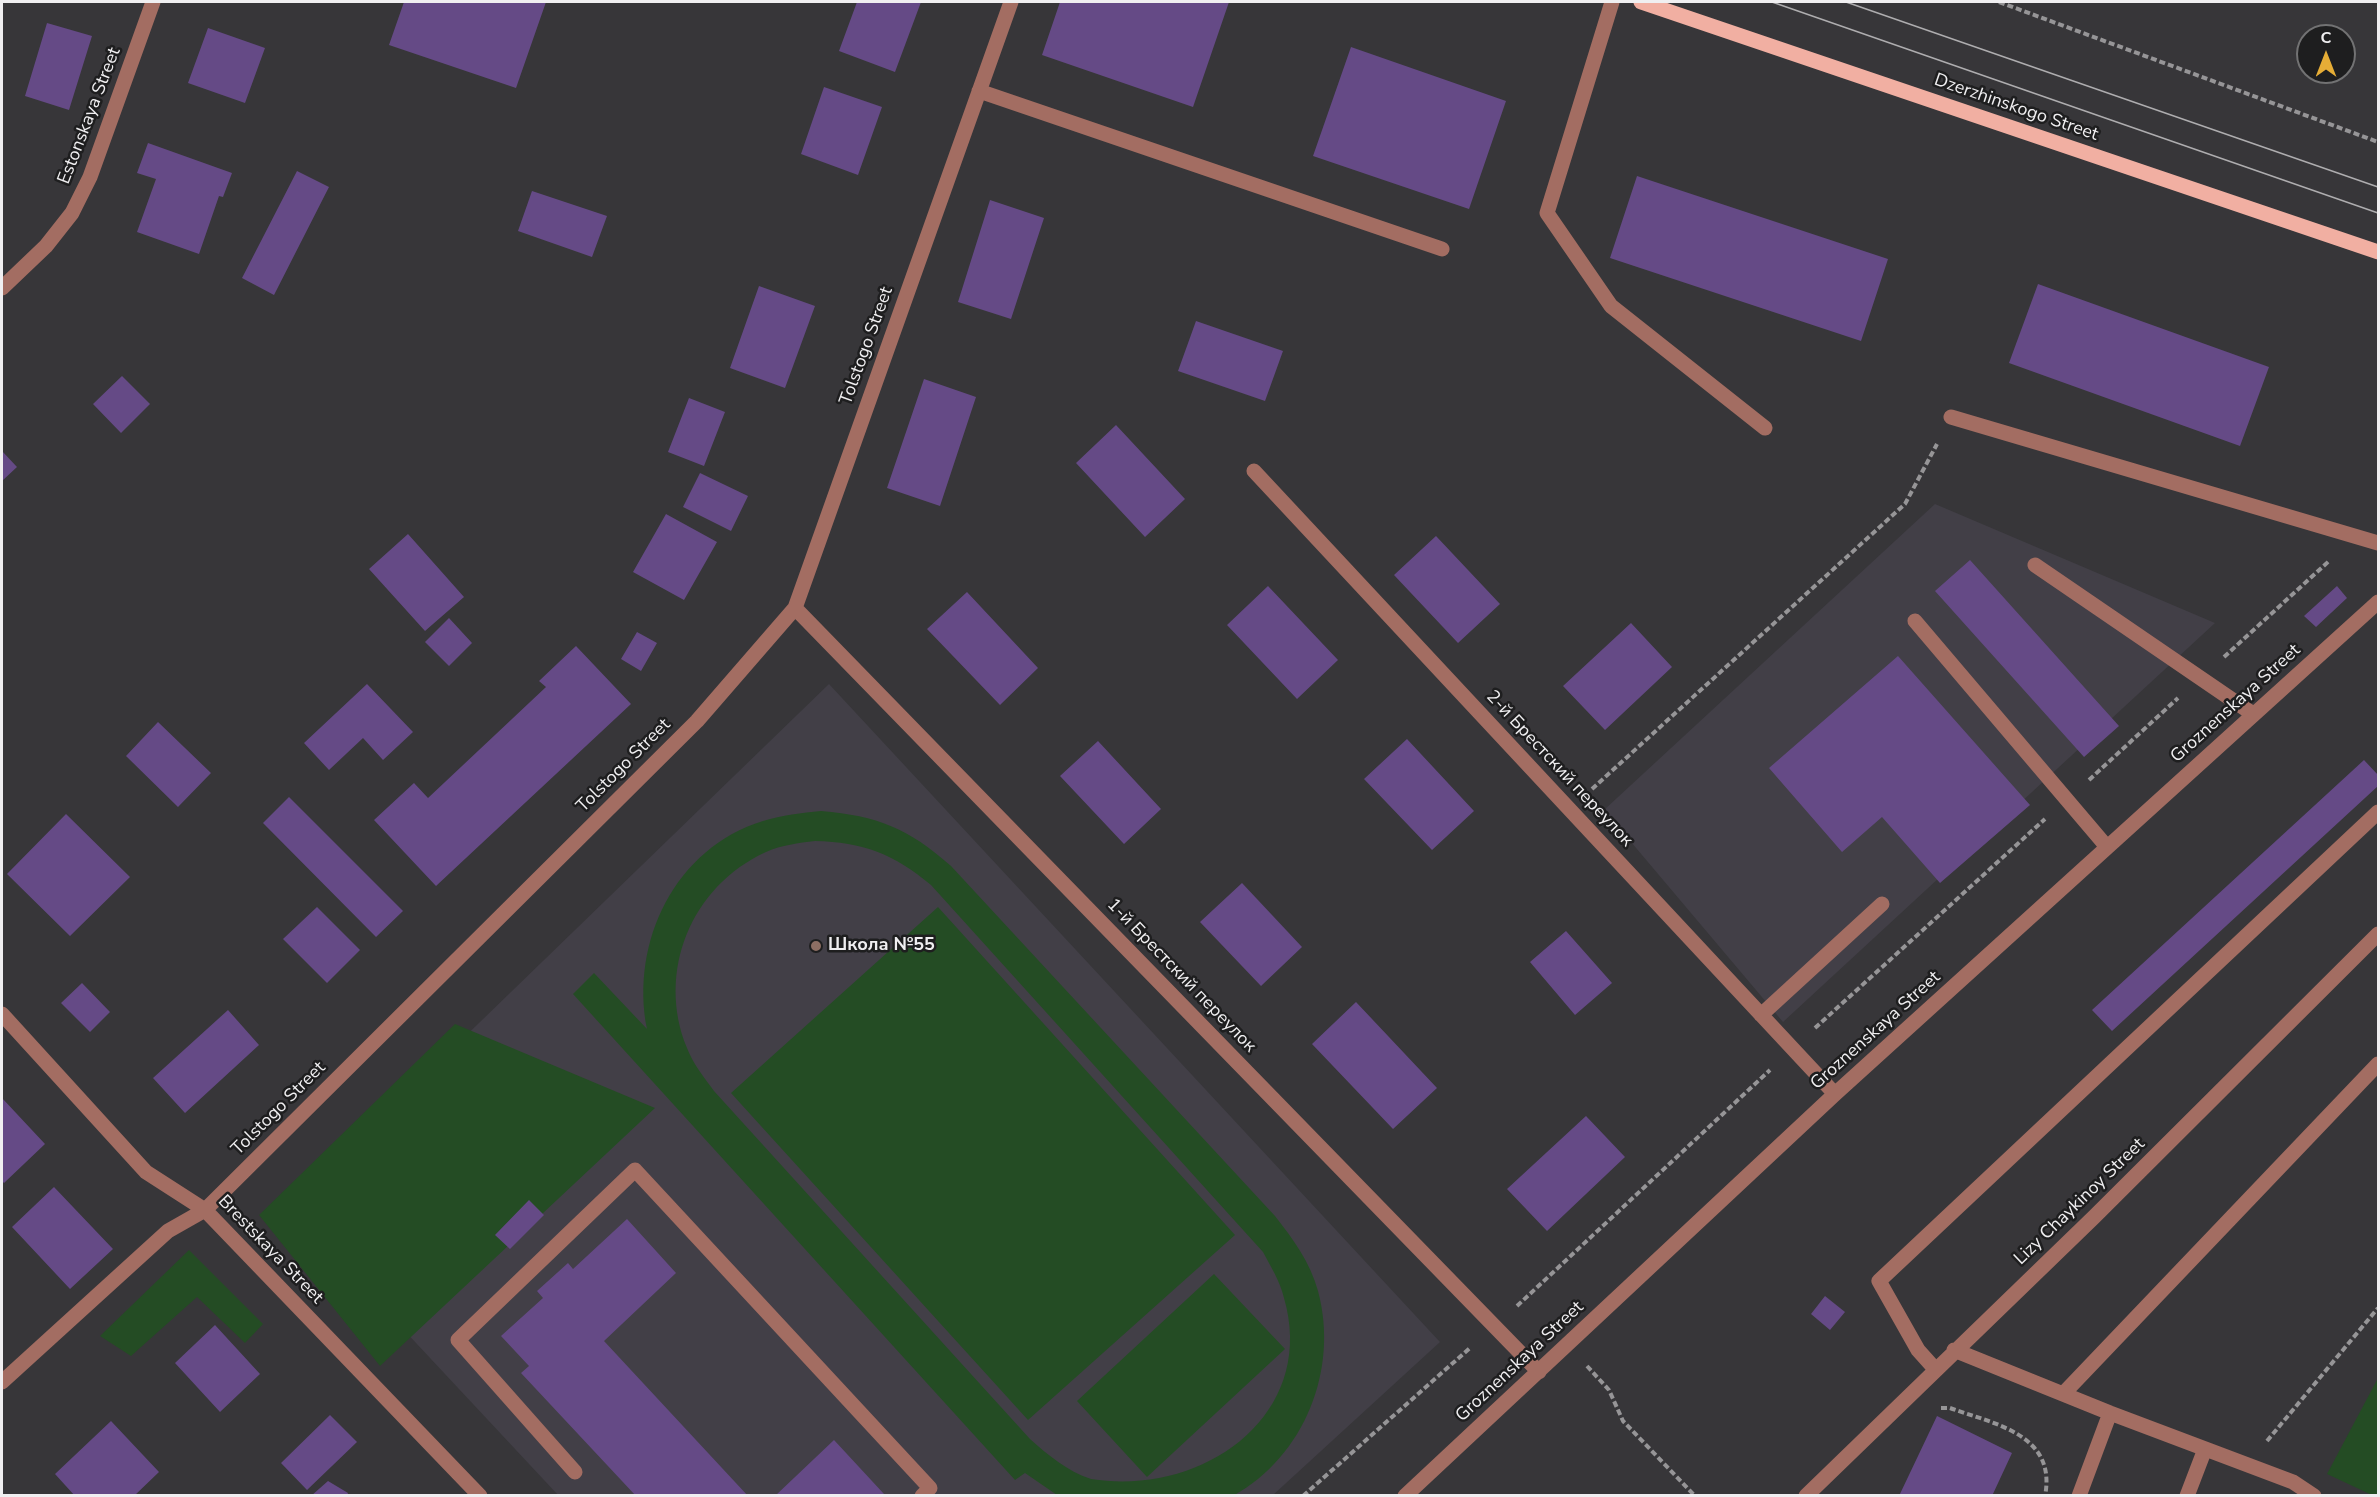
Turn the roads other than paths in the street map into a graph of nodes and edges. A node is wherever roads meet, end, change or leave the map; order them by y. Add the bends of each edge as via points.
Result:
1 (153, 2) edge
2 (1011, 2) edge
3 (1612, 2) edge
4 (1641, 2) edge
5 (979, 91) junction
6 (1442, 249) dead end
7 (2379, 252) edge
8 (2, 288) edge
9 (1952, 417) road end
10 (1765, 428) dead end
11 (1254, 471) dead end
12 (2379, 543) edge
13 (2035, 565) dead end
14 (2379, 602) edge
15 (795, 608) junction
16 (1916, 621) dead end
17 (2253, 714) junction
18 (2379, 812) edge
19 (2107, 847) junction
20 (1882, 904) dead end
21 (2379, 934) edge
22 (2, 1014) edge
23 (1761, 1015) junction
24 (2379, 1065) edge
25 (1835, 1094) junction
26 (205, 1210) junction
27 (1954, 1350) junction
28 (1935, 1369) junction
29 (1539, 1371) junction
30 (2, 1382) edge
31 (2064, 1394) junction
32 (2110, 1413) junction
33 (2205, 1449) junction
34 (575, 1472) dead end
35 (929, 1493) edge
36 (480, 1496) edge
37 (1406, 1496) edge
38 (1806, 1496) edge
39 (2079, 1496) edge
40 (2187, 1496) edge
41 (2314, 1496) edge

1 - 8 street, Estonskaya Street via 90,177 72,213 46,246
2 - 5 street, Tolstogo Street
3 - 10 street via 1547,213 1611,306
4 - 7 main road, Dzerzhinskogo Street
5 - 6 street
5 - 15 street, Tolstogo Street
9 - 12 street
11 - 23 street, 2-й Брестский переулок
13 - 17 street
14 - 17 street, Groznenskaya Street
15 - 26 street, Tolstogo Street via 697,721
15 - 29 street, 1-й Брестский переулок
16 - 19 street
17 - 19 street, Groznenskaya Street
18 - 28 street via 1879,1281 1918,1350
19 - 25 street, Groznenskaya Street
20 - 23 street
21 - 27 street, Lizy Chaykinoy Street
22 - 26 street, Brestskaya Street via 146,1172
23 - 25 street, 2-й Брестский переулок
24 - 31 street
25 - 29 street, Groznenskaya Street
26 - 30 street, Tolstogo Street via 168,1231
26 - 36 street, Brestskaya Street
27 - 28 street, Lizy Chaykinoy Street
27 - 31 street
28 - 38 street, Lizy Chaykinoy Street
29 - 37 street, Groznenskaya Street
31 - 32 street
32 - 33 street
32 - 39 street
33 - 40 street
33 - 41 street via 2293,1482
34 - 35 street via 458,1340 635,1170

